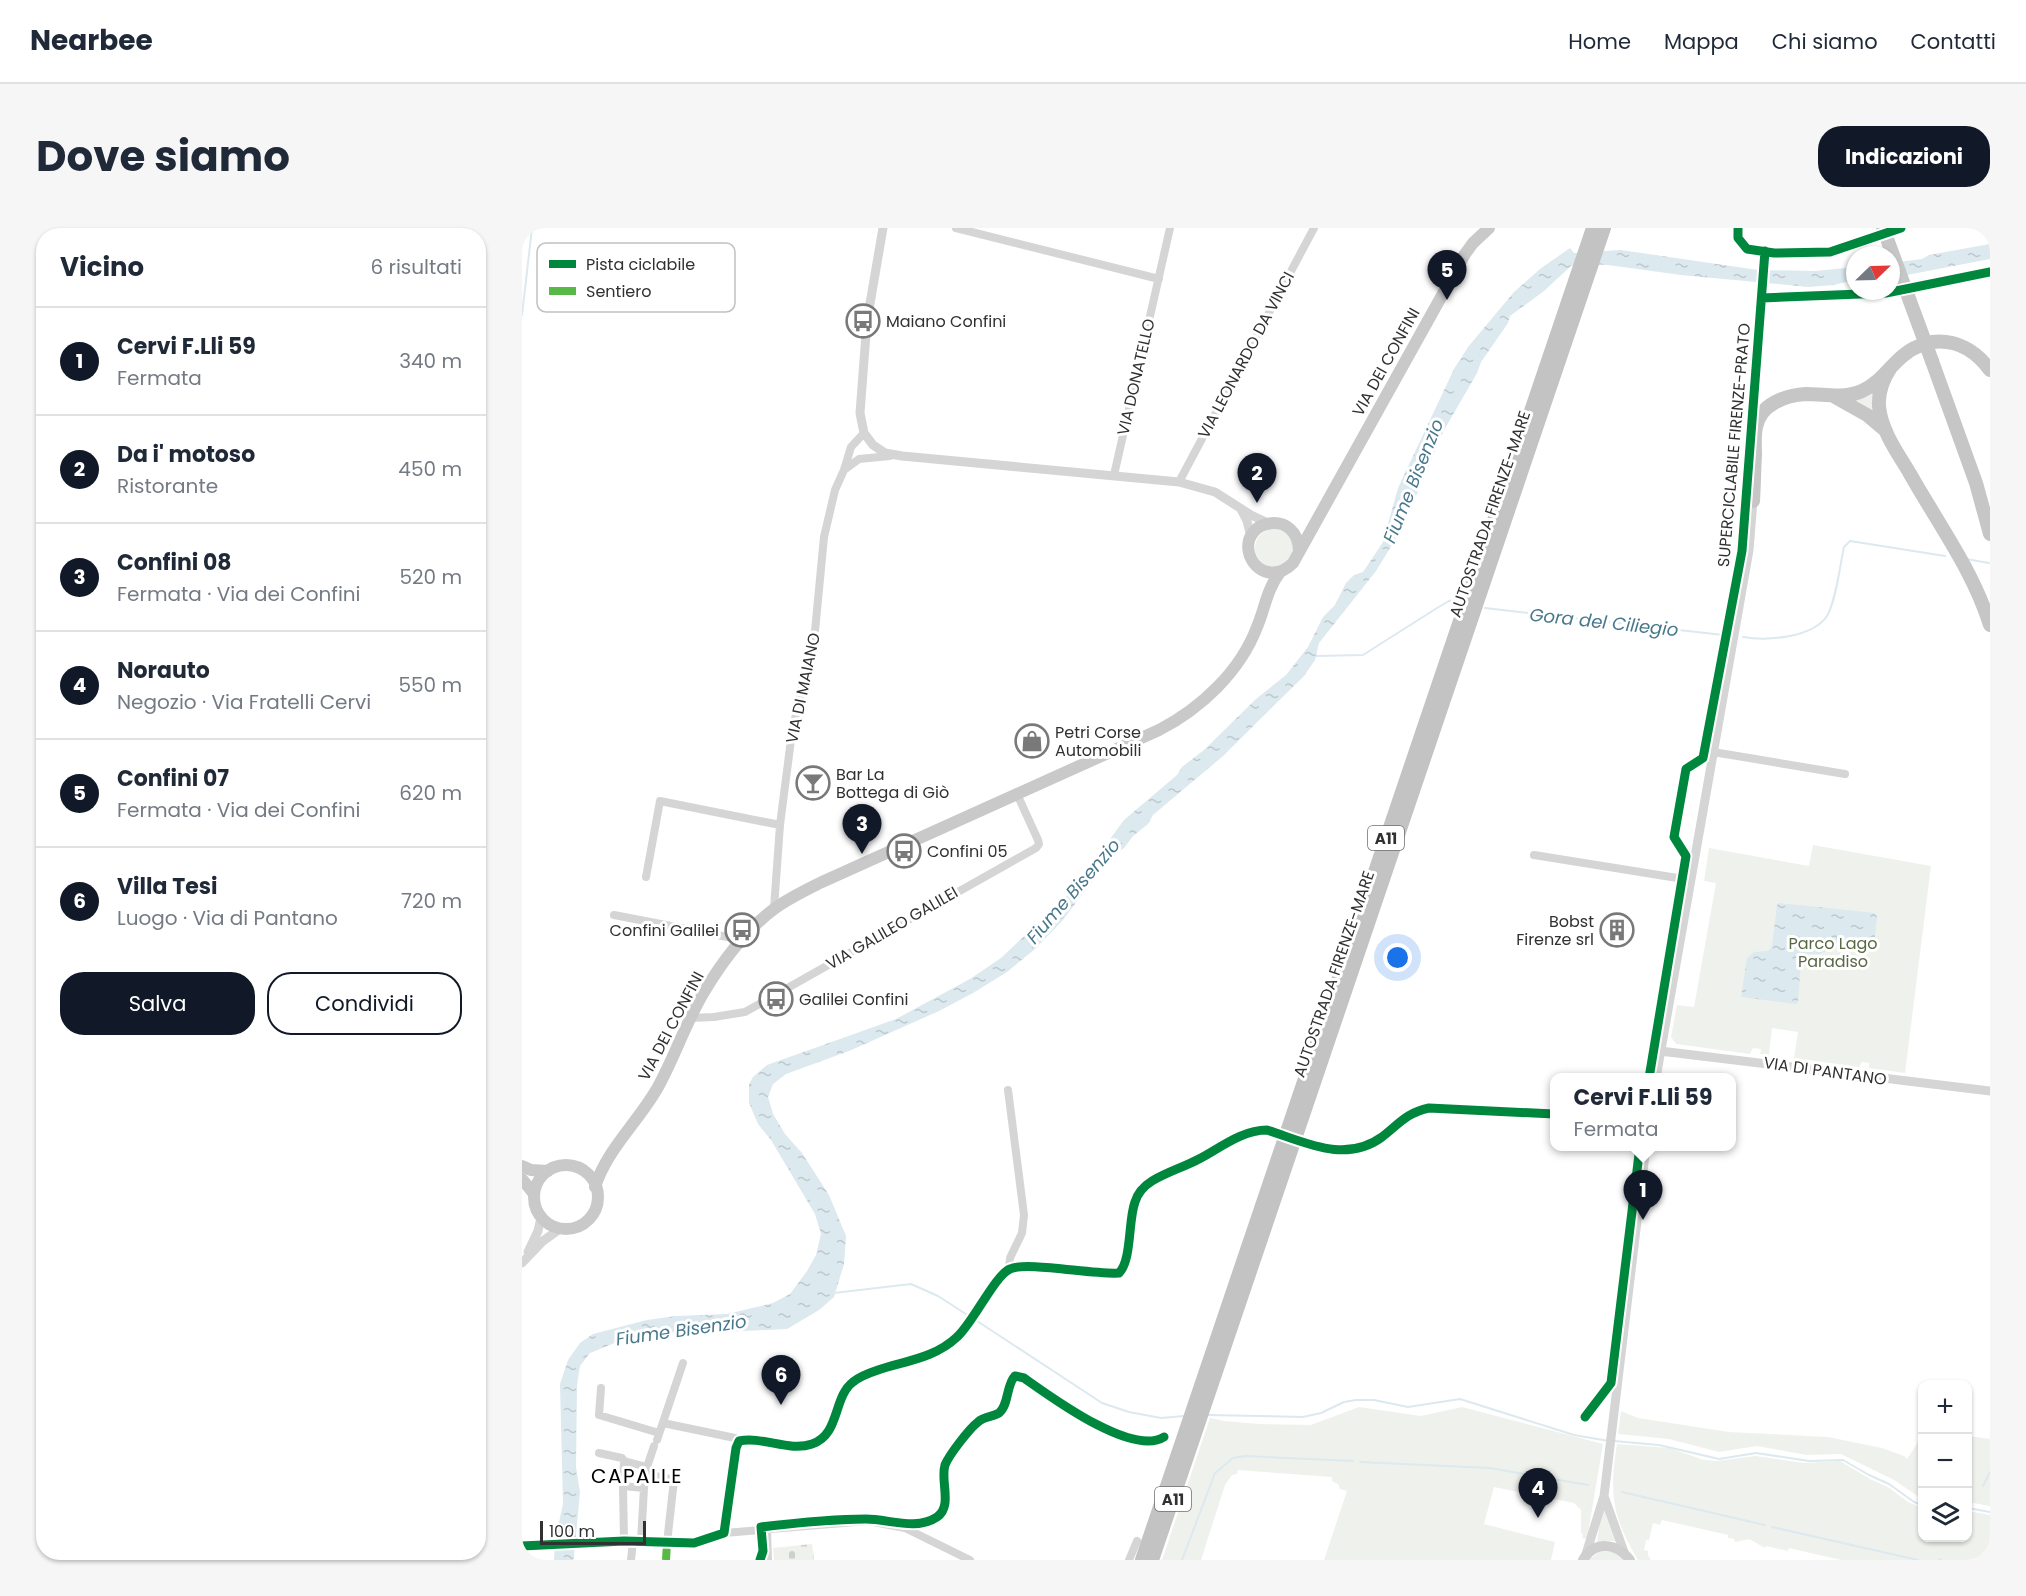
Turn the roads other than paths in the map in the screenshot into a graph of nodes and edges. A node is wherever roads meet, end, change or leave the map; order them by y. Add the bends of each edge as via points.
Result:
1 (883, 228) edge
2 (956, 228) edge
3 (1170, 228) edge
4 (1314, 228) edge
5 (1489, 228) edge
6 (1593, 228) edge
7 (1604, 228) edge
8 (1883, 228) edge
9 (1593, 246) junction
10 (1159, 279) junction
11 (1891, 367) junction
12 (1990, 370) edge
13 (1833, 396) junction
14 (1886, 432) junction
15 (864, 433) junction
16 (873, 445) junction
17 (896, 455) junction
18 (859, 459) junction
19 (844, 470) junction
20 (1114, 476) junction
21 (1179, 482) junction
22 (1753, 501) joint
23 (1239, 507) junction
24 (1319, 518) junction
25 (1268, 523) junction
26 (1289, 528) junction
27 (1990, 534) edge
28 (1251, 537) junction
29 (1299, 552) junction
30 (1260, 569) junction
31 (1280, 572) junction
32 (1260, 620) junction
33 (1990, 625) edge
34 (1713, 752) junction
35 (1845, 774) dead end
36 (1017, 794) junction
37 (780, 825) junction
38 (1534, 855) dead end
39 (646, 877) dead end
40 (1690, 880) junction
41 (774, 908) junction
42 (614, 915) dead end
43 (743, 940) junction
44 (690, 1018) junction
45 (1660, 1051) junction
46 (1657, 1073) edge
47 (1008, 1090) dead end
48 (1990, 1091) edge
49 (1550, 1114) edge
50 (1278, 1134) dead end
51 (623, 1136) junction
52 (1303, 1143) dead end
53 (1645, 1151) edge
54 (522, 1166) edge
55 (581, 1169) junction
56 (548, 1171) junction
57 (522, 1179) edge
58 (596, 1187) junction
59 (534, 1194) junction
60 (541, 1218) junction
61 (561, 1228) junction
62 (523, 1261) edge
63 (1009, 1269) junction
64 (683, 1363) dead end
65 (601, 1388) dead end
66 (663, 1423) junction
67 (1188, 1439) junction
68 (657, 1440) junction
69 (740, 1441) junction
70 (599, 1454) dead end
71 (624, 1461) junction
72 (646, 1471) junction
73 (623, 1486) junction
74 (644, 1488) junction
75 (1604, 1496) junction
76 (767, 1529) junction
77 (724, 1533) junction
78 (632, 1541) junction
79 (1137, 1541) dead end
80 (667, 1543) junction
81 (525, 1548) edge
82 (1627, 1556) edge
83 (1584, 1557) edge
84 (631, 1560) edge
85 (666, 1560) edge
86 (768, 1560) edge
87 (970, 1560) edge
88 (1130, 1560) edge
89 (1142, 1560) edge
90 (1152, 1560) edge

1 - 15 street via 867,321 859,402
2 - 10 street
3 - 10 street, VIA DONATELLO
4 - 21 street, VIA LEONARDO DA VINCI
5 - 24 main road, VIA DEI CONFINI via 1465,254
6 - 9 highway, AUTOSTRADA FIRENZE-MARE / A11
7 - 9 highway, AUTOSTRADA FIRENZE-MARE / A11
8 - 27 highway, bridge via 1976,483
9 - 67 highway, AUTOSTRADA FIRENZE-MARE / A11
10 - 20 street, VIA DONATELLO
11 - 12 highway via 1905,353 1926,344 1945,342 1977,355
11 - 13 highway via 1862,391
11 - 14 highway via 1879,396
13 - 14 highway via 1867,415
13 - 22 highway via 1804,394 1767,407 1756,427
14 - 33 highway via 1972,581
15 - 16 street
15 - 17 street via 869,432
15 - 19 street, VIA DI MAIANO via 852,445
16 - 17 street
16 - 18 street
17 - 18 street
17 - 20 street
18 - 19 street
19 - 37 street, VIA DI MAIANO via 824,537 815,631 792,732
20 - 21 street
21 - 23 street via 1215,492
22 - 34 street via 1749,550
23 - 25 street
23 - 28 street
24 - 26 main road via 1304,527
24 - 29 main road, VIA DEI CONFINI
25 - 26 main road
25 - 28 main road
26 - 29 main road via 1298,541
28 - 30 main road, VIA DEI CONFINI via 1250,555
29 - 31 main road, VIA DEI CONFINI via 1293,563
30 - 31 main road
30 - 32 main road, VIA DEI CONFINI
31 - 32 main road, VIA DEI CONFINI via 1269,589
32 - 36 main road, VIA DEI CONFINI via 1248,647 1228,674 1192,709 1159,730
34 - 35 street
34 - 40 street
36 - 41 main road, VIA DEI CONFINI via 822,882
36 - 44 street, VIA GALILEO GALILEI via 1038,840 1036,848 745,1012
37 - 39 street via 660,801
37 - 41 street, VIA DI MAIANO
38 - 40 street
40 - 45 street
41 - 43 main road, VIA DEI CONFINI
42 - 43 street
43 - 44 main road, VIA DEI CONFINI via 704,992
44 - 51 main road, VIA DEI CONFINI via 658,1087
45 - 46 street
45 - 48 street, VIA DI PANTANO
47 - 63 street via 1024,1215
49 - 52 street via 1428,1108 1413,1112 1379,1139 1352,1150 1336,1151
50 - 63 street via 1257,1130 1247,1133 1153,1180 1140,1191 1119,1273
51 - 55 main road, VIA DEI CONFINI via 598,1162
51 - 58 main road, VIA DEI CONFINI
53 - 75 street
54 - 56 main road
55 - 56 main road via 564,1165
55 - 58 main road
56 - 59 main road
57 - 59 main road
58 - 61 main road, VIA DEI CONFINI via 596,1204 590,1217 579,1225
59 - 60 main road
60 - 61 main road
60 - 62 street, VIA DEI CONFINI
61 - 62 street, VIA DEI CONFINI
63 - 69 street via 966,1329 945,1347 852,1382 821,1440 796,1446
64 - 66 street
65 - 68 street via 599,1415
66 - 68 street
66 - 69 street
67 - 89 highway, AUTOSTRADA FIRENZE-MARE / A11
67 - 90 highway, AUTOSTRADA FIRENZE-MARE / A11
68 - 72 street
69 - 77 street
70 - 71 street
71 - 72 street
71 - 73 street
72 - 74 street
72 - 80 street via 674,1480
73 - 74 street
73 - 78 street
74 - 78 street
75 - 82 street
75 - 83 street
76 - 77 street
76 - 86 street
76 - 87 street via 883,1523 905,1528
77 - 80 street via 694,1543
78 - 80 street
78 - 81 street
78 - 84 street
79 - 88 street
80 - 85 street
82 - 83 main road via 1609,1545 1599,1546

